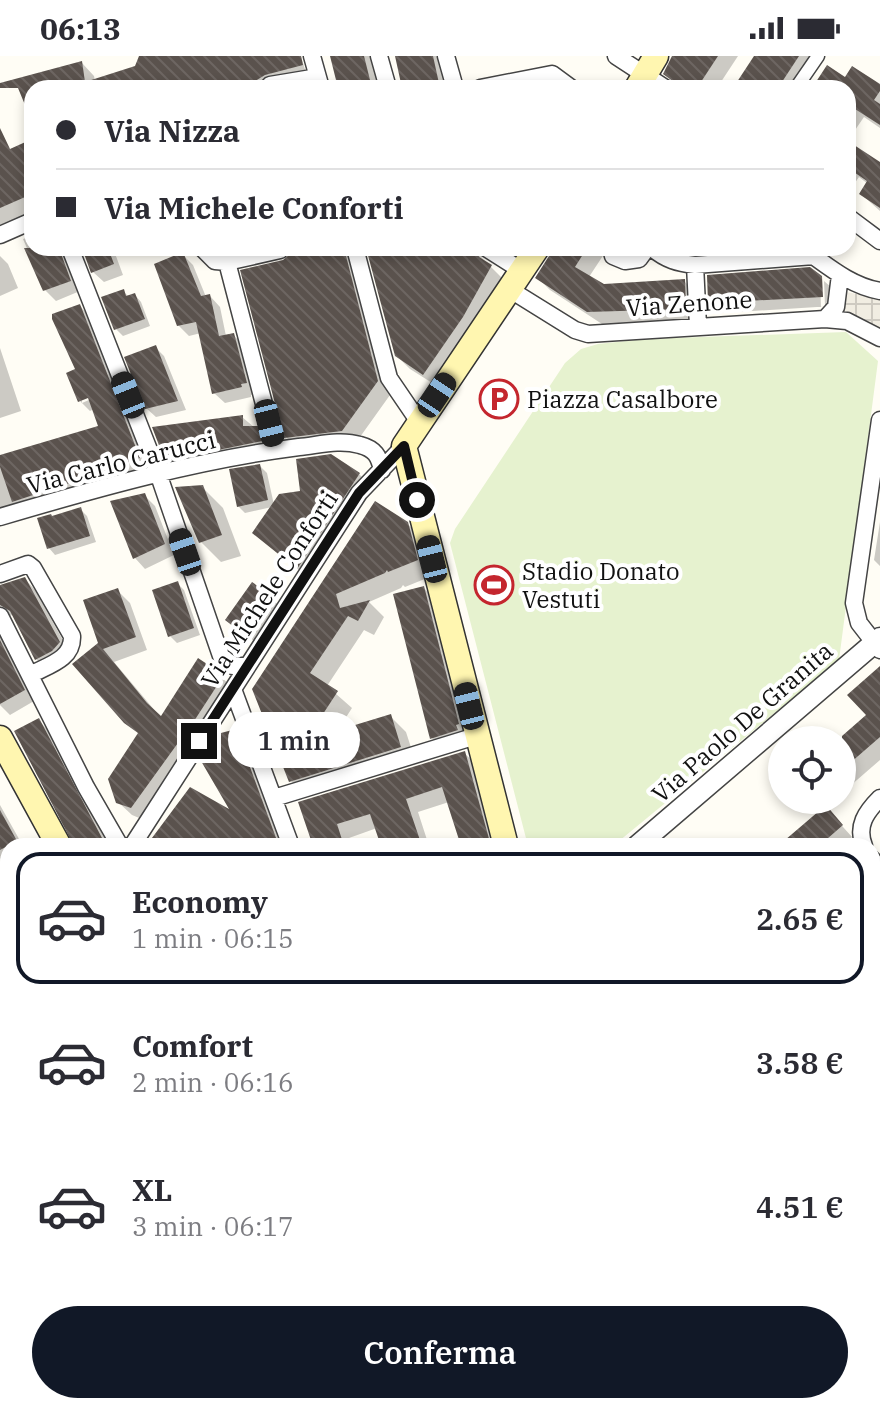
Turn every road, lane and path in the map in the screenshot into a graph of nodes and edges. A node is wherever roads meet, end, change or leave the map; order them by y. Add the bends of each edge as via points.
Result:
1 (312, 56) edge
2 (379, 56) edge
3 (446, 56) edge
4 (616, 56) edge
5 (818, 56) edge
6 (645, 73) edge
7 (318, 80) edge
8 (386, 80) edge
9 (453, 80) edge
10 (521, 80) edge
11 (560, 80) edge
12 (802, 80) edge
13 (856, 223) edge
14 (24, 224) edge
15 (0, 235) edge
16 (880, 241) edge
17 (73, 256) edge
18 (210, 256) edge
19 (253, 256) edge
20 (357, 256) edge
21 (493, 256) edge
22 (532, 256) edge
23 (613, 256) edge
24 (642, 256) edge
25 (668, 256) edge
26 (688, 256) edge
27 (768, 256) edge
28 (814, 256) edge
29 (227, 262) junction
30 (687, 264) junction
31 (840, 275) junction
32 (515, 280) junction
33 (880, 291) edge
34 (825, 319) junction
35 (698, 326) junction
36 (880, 338) edge
37 (880, 420) edge
38 (419, 422) junction
39 (404, 446) junction
40 (276, 450) junction
41 (382, 470) junction
42 (158, 473) junction
43 (0, 517) edge
44 (0, 574) edge
45 (0, 616) edge
46 (878, 643) edge
47 (247, 666) junction
48 (32, 674) junction
49 (233, 689) junction
50 (476, 736) junction
51 (0, 738) edge
52 (274, 798) junction
53 (880, 798) edge
54 (55, 838) edge
55 (115, 838) edge
56 (137, 838) edge
57 (288, 838) edge
58 (504, 838) edge
59 (646, 838) edge
60 (861, 838) edge

1 - 7 street
2 - 8 street
3 - 9 street
4 - 6 street
5 - 12 street
10 - 11 street via 552,74
13 - 16 street
14 - 15 street
17 - 42 street
18 - 29 street
19 - 29 street
20 - 38 street via 389,378
21 - 32 street, Via Zenone
22 - 32 main road
23 - 24 street via 625,261
25 - 30 street
26 - 30 street
27 - 30 street
28 - 31 street
29 - 40 street
30 - 35 street
31 - 33 street
31 - 34 street via 836,307
32 - 35 street, Via Zenone via 575,330 588,334
32 - 38 main road
34 - 35 street, Via Zenone
34 - 36 street, Via Zenone via 847,321
37 - 46 street via 854,603 859,623
38 - 39 main road
39 - 41 street, Via Michele Conforti
39 - 50 main road
40 - 41 street, Via Carlo Carucci via 359,444 379,455
40 - 42 street, Via Carlo Carucci
41 - 47 street, Via Michele Conforti via 359,493
42 - 43 street, Via Carlo Carucci
42 - 47 street via 221,656 233,666
44 - 48 street via 28,564 33,568 72,636 67,655
45 - 48 street
46 - 59 street, Via Paolo De Granita
47 - 49 street, Via Michele Conforti
48 - 55 street
49 - 52 street
49 - 56 street, Via Michele Conforti
50 - 52 street
50 - 58 main road
51 - 54 main road
52 - 57 street
53 - 60 street via 868,809

